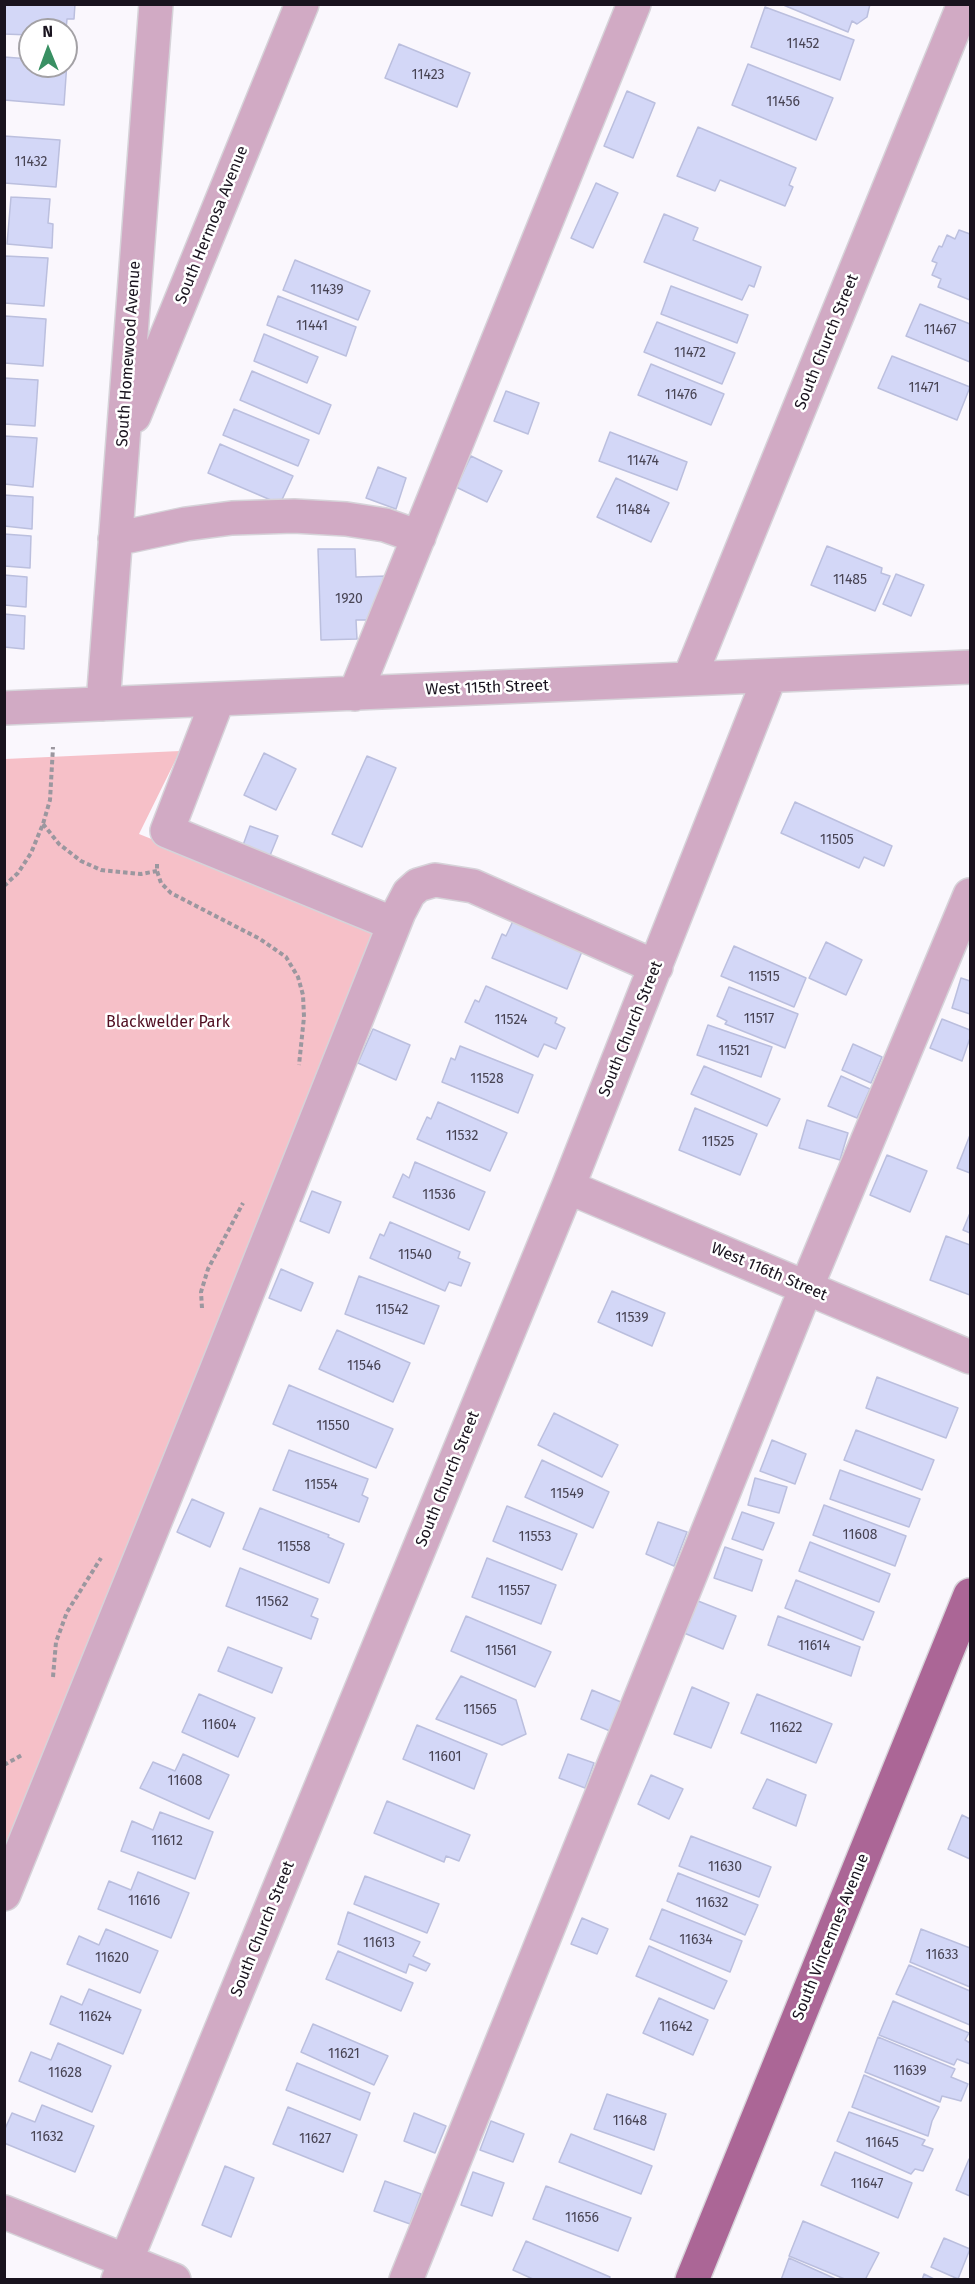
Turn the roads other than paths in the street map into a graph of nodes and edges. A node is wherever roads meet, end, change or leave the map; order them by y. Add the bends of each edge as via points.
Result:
1 (156, 4) edge
2 (302, 4) edge
3 (634, 4) edge
4 (964, 4) edge
5 (122, 446) junction
6 (419, 537) junction
7 (115, 540) junction
8 (970, 667) edge
9 (770, 676) junction
10 (689, 679) junction
11 (355, 693) junction
12 (218, 699) junction
13 (103, 704) junction
14 (4, 708) edge
15 (970, 895) edge
16 (394, 924) junction
17 (656, 967) junction
18 (568, 1187) junction
19 (806, 1288) junction
20 (970, 1357) edge
21 (970, 1595) edge
22 (4, 1894) edge
23 (4, 2212) edge
24 (122, 2270) edge
25 (174, 2280) edge
26 (406, 2280) edge
27 (692, 2280) edge

1 - 5 street, South Homewood Avenue
2 - 5 street, South Hermosa Avenue
3 - 6 street
4 - 10 street, South Church Street
5 - 7 street, South Homewood Avenue
6 - 7 street via 385,525 294,516 186,524
6 - 11 street
7 - 13 street, South Homewood Avenue
8 - 9 street, West 115th Street
9 - 10 street, West 115th Street
9 - 17 street, South Church Street
10 - 11 street, West 115th Street
11 - 12 street, West 115th Street
12 - 13 street, West 115th Street
12 - 16 street via 167,831
13 - 14 street, West 115th Street
15 - 19 street
16 - 17 street via 418,885 435,880 453,882 473,886
16 - 22 street
17 - 18 street, South Church Street
18 - 19 street, West 116th Street
18 - 24 street, South Church Street
19 - 20 street, West 116th Street
19 - 26 street
21 - 27 main road, South Vincennes Avenue
23 - 24 street
24 - 25 street

